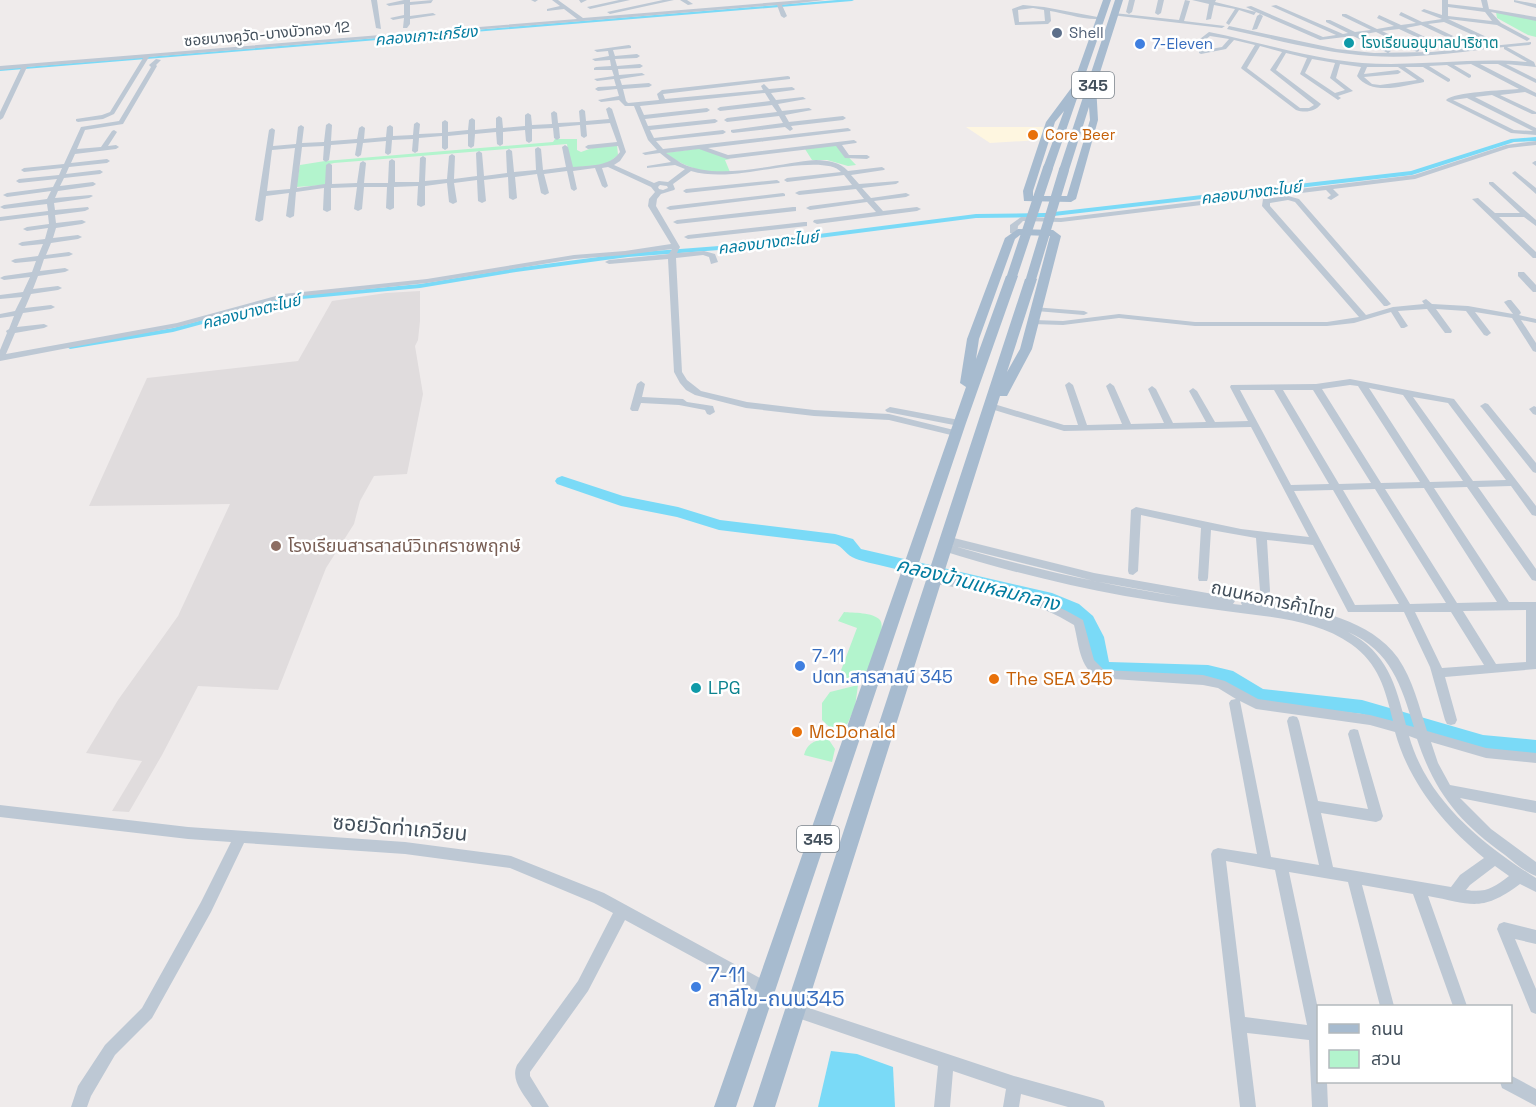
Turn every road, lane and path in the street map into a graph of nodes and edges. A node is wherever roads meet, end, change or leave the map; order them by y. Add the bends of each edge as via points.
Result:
1 (374, 0) edge
2 (627, 0) edge
3 (643, 0) edge
4 (671, 0) edge
5 (683, 0) edge
6 (728, 0) edge
7 (822, 0) edge
8 (1107, 0) edge
9 (1119, 0) edge
10 (1132, 0) edge
11 (1137, 0) edge
12 (1161, 0) edge
13 (1189, 0) edge
14 (1484, 0) edge
15 (556, 1) edge
16 (1213, 1) edge
17 (660, 2) junction
18 (651, 4) junction
19 (690, 4) dead end
20 (714, 4) junction
21 (1445, 4) edge
22 (1491, 4) dead end
23 (431, 5) edge
24 (541, 5) dead end
25 (705, 6) dead end
26 (1274, 6) dead end
27 (1516, 6) edge
28 (1536, 6) edge
29 (566, 7) junction
30 (590, 7) dead end
31 (804, 7) dead end
32 (1249, 7) dead end
33 (390, 8) dead end
34 (721, 8) junction
35 (781, 8) junction
36 (1135, 8) dead end
37 (1238, 8) junction
38 (1047, 9) junction
39 (1476, 9) dead end
40 (549, 10) dead end
41 (1485, 10) junction
42 (1424, 11) dead end
43 (574, 12) junction
44 (665, 12) junction
45 (1129, 12) junction
46 (1115, 13) junction
47 (1158, 13) dead end
48 (601, 14) dead end
49 (1401, 14) dead end
50 (433, 15) dead end
51 (1344, 15) dead end
52 (557, 16) dead end
53 (1260, 16) junction
54 (1378, 17) dead end
55 (393, 18) dead end
56 (1100, 18) junction
57 (1446, 18) junction
58 (407, 19) edge
59 (1208, 19) dead end
60 (582, 20) junction
61 (1181, 20) junction
62 (1536, 20) edge
63 (1328, 21) dead end
64 (1478, 21) junction
65 (1424, 23) junction
66 (1497, 23) dead end
67 (1227, 26) junction
68 (1402, 27) junction
69 (379, 28) junction
70 (1254, 29) dead end
71 (1380, 31) junction
72 (1259, 35) junction
73 (1220, 36) junction
74 (1351, 36) junction
75 (379, 37) junction
76 (370, 38) junction
77 (1233, 38) junction
78 (1515, 39) dead end
79 (1536, 39) edge
80 (1491, 41) dead end
81 (1200, 42) dead end
82 (1248, 42) junction
83 (1531, 43) edge
84 (1287, 44) dead end
85 (1258, 45) junction
86 (1468, 45) dead end
87 (629, 47) dead end
88 (1442, 47) dead end
89 (1506, 48) dead end
90 (610, 49) junction
91 (597, 50) dead end
92 (1417, 50) dead end
93 (1283, 51) junction
94 (1388, 51) dead end
95 (1201, 52) dead end
96 (1481, 52) dead end
97 (1451, 53) dead end
98 (1373, 54) junction
99 (1352, 55) dead end
100 (637, 56) dead end
101 (1424, 56) dead end
102 (146, 58) junction
103 (612, 58) junction
104 (1249, 58) junction
105 (1313, 58) junction
106 (1398, 58) dead end
107 (158, 59) junction
108 (595, 59) dead end
109 (1238, 59) dead end
110 (1468, 61) junction
111 (1338, 62) junction
112 (1498, 62) junction
113 (1447, 63) junction
114 (1352, 64) junction
115 (1439, 64) junction
116 (1365, 65) junction
117 (640, 66) dead end
118 (1379, 66) junction
119 (1425, 66) junction
120 (1533, 66) edge
121 (0, 68) edge
122 (24, 68) junction
123 (614, 68) junction
124 (1405, 68) junction
125 (596, 69) dead end
126 (642, 75) dead end
127 (1360, 76) junction
128 (1469, 76) dead end
129 (616, 77) junction
130 (788, 78) dead end
131 (597, 79) dead end
132 (1448, 80) dead end
133 (760, 81) junction
134 (1536, 81) edge
135 (649, 85) dead end
136 (1078, 85) junction
137 (1092, 86) junction
138 (619, 87) junction
139 (598, 89) dead end
140 (792, 89) dead end
141 (1526, 90) junction
142 (767, 92) junction
143 (1502, 93) junction
144 (1494, 94) junction
145 (1466, 95) junction
146 (1536, 95) edge
147 (622, 98) junction
148 (802, 99) dead end
149 (601, 100) dead end
150 (663, 102) junction
151 (774, 102) junction
152 (638, 105) junction
153 (609, 109) dead end
154 (720, 109) dead end
155 (707, 110) dead end
156 (809, 110) dead end
157 (582, 111) dead end
158 (554, 113) dead end
159 (780, 113) junction
160 (1535, 113) edge
161 (528, 115) dead end
162 (642, 117) junction
163 (0, 118) edge
164 (499, 118) dead end
165 (843, 118) dead end
166 (78, 120) dead end
167 (472, 120) dead end
168 (727, 120) dead end
169 (612, 121) junction
170 (715, 121) dead end
171 (445, 122) dead end
172 (582, 123) junction
173 (417, 124) dead end
174 (329, 125) dead end
175 (556, 125) junction
176 (788, 125) junction
177 (1079, 125) junction
178 (1091, 126) junction
179 (301, 127) dead end
180 (390, 127) dead end
181 (362, 128) dead end
182 (529, 128) junction
183 (646, 128) junction
184 (1050, 128) junction
185 (1062, 129) junction
186 (272, 130) dead end
187 (500, 130) junction
188 (848, 130) dead end
189 (733, 131) dead end
190 (114, 132) dead end
191 (472, 132) junction
192 (723, 132) dead end
193 (1536, 132) edge
194 (445, 134) junction
195 (584, 136) dead end
196 (794, 136) junction
197 (417, 137) junction
198 (557, 138) dead end
199 (389, 139) junction
200 (651, 140) junction
201 (360, 141) junction
202 (529, 141) dead end
203 (327, 142) junction
204 (854, 142) dead end
205 (1536, 143) edge
206 (500, 144) dead end
207 (621, 144) junction
208 (838, 144) junction
209 (298, 145) junction
210 (471, 146) dead end
211 (116, 147) dead end
212 (565, 147) dead end
213 (588, 147) dead end
214 (699, 147) junction
215 (103, 148) junction
216 (270, 148) junction
217 (445, 148) dead end
218 (801, 148) junction
219 (538, 149) dead end
220 (415, 151) dead end
221 (509, 151) dead end
222 (70, 152) junction
223 (662, 152) junction
224 (387, 153) dead end
225 (479, 153) dead end
226 (645, 153) dead end
227 (358, 155) dead end
228 (452, 156) dead end
229 (867, 157) dead end
230 (423, 158) dead end
231 (107, 161) dead end
232 (392, 162) dead end
233 (363, 163) dead end
234 (676, 163) junction
235 (809, 163) junction
236 (612, 164) junction
237 (65, 165) junction
238 (649, 166) dead end
239 (598, 167) junction
240 (687, 168) junction
241 (882, 169) dead end
242 (24, 170) dead end
243 (569, 170) junction
244 (100, 172) dead end
245 (540, 173) junction
246 (847, 173) junction
247 (1515, 173) dead end
248 (720, 174) junction
249 (510, 176) junction
250 (60, 177) junction
251 (479, 178) junction
252 (787, 180) dead end
253 (19, 181) dead end
254 (450, 181) junction
255 (777, 182) dead end
256 (896, 182) dead end
257 (1491, 183) dead end
258 (93, 184) dead end
259 (420, 184) junction
260 (662, 185) junction
261 (327, 186) junction
262 (359, 186) junction
263 (389, 186) junction
264 (604, 186) dead end
265 (858, 186) junction
266 (722, 187) junction
267 (1327, 187) junction
268 (54, 189) junction
269 (294, 189) junction
270 (574, 189) dead end
271 (686, 191) dead end
272 (1536, 192) edge
273 (545, 193) dead end
274 (263, 194) junction
275 (799, 194) dead end
276 (6, 195) dead end
277 (783, 195) dead end
278 (906, 195) dead end
279 (89, 196) dead end
280 (513, 198) dead end
281 (1331, 198) dead end
282 (1476, 199) dead end
283 (869, 200) junction
284 (50, 201) junction
285 (482, 201) dead end
286 (728, 201) junction
287 (453, 202) dead end
288 (421, 205) dead end
289 (4, 207) dead end
290 (810, 207) dead end
291 (390, 208) dead end
292 (670, 208) dead end
293 (85, 209) dead end
294 (793, 209) dead end
295 (917, 209) dead end
296 (327, 210) dead end
297 (358, 210) dead end
298 (52, 213) junction
299 (881, 214) junction
300 (1526, 214) junction
301 (1536, 214) edge
302 (1493, 215) junction
303 (290, 216) dead end
304 (735, 216) junction
305 (0, 219) edge
306 (259, 220) dead end
307 (1061, 220) junction
308 (82, 222) dead end
309 (677, 222) dead end
310 (817, 222) dead end
311 (804, 224) dead end
312 (1536, 224) edge
313 (53, 225) junction
314 (27, 229) dead end
315 (744, 231) junction
316 (1012, 235) junction
317 (78, 237) dead end
318 (688, 237) dead end
319 (1055, 239) junction
320 (48, 241) junction
321 (22, 244) dead end
322 (674, 252) junction
323 (69, 254) dead end
324 (1536, 256) edge
325 (40, 258) junction
326 (15, 261) dead end
327 (609, 262) dead end
328 (714, 262) dead end
329 (65, 270) dead end
330 (34, 274) junction
331 (1521, 274) dead end
332 (4, 278) dead end
333 (58, 288) dead end
334 (1536, 290) edge
335 (26, 293) junction
336 (0, 297) edge
337 (1508, 302) dead end
338 (1428, 303) junction
339 (51, 307) dead end
340 (1390, 307) junction
341 (1468, 308) junction
342 (1036, 309) junction
343 (19, 312) junction
344 (1361, 315) junction
345 (1516, 315) junction
346 (0, 316) edge
347 (1076, 317) junction
348 (1536, 319) edge
349 (1033, 322) junction
350 (44, 326) dead end
351 (1404, 326) dead end
352 (978, 327) junction
353 (993, 330) junction
354 (1448, 331) dead end
355 (10, 332) junction
356 (1487, 333) dead end
357 (0, 334) edge
358 (1012, 341) junction
359 (1027, 344) junction
360 (35, 346) dead end
361 (1536, 349) edge
362 (1, 355) edge
363 (641, 384) dead end
364 (1069, 385) dead end
365 (1362, 385) junction
366 (1110, 386) dead end
367 (1277, 387) junction
368 (1316, 387) junction
369 (1152, 389) dead end
370 (694, 391) junction
371 (1193, 391) dead end
372 (1406, 393) junction
373 (679, 401) junction
374 (1485, 406) dead end
375 (994, 407) junction
376 (710, 412) dead end
377 (959, 424) junction
378 (1254, 424) junction
379 (1212, 425) junction
380 (1170, 426) junction
381 (1128, 427) junction
382 (1084, 428) junction
383 (982, 430) junction
384 (1531, 457) edge
385 (1536, 471) edge
386 (1513, 483) junction
387 (1470, 484) junction
388 (1427, 485) junction
389 (1378, 486) junction
390 (1336, 487) junction
391 (1288, 488) junction
392 (1536, 513) edge
393 (1206, 525) junction
394 (1261, 535) junction
395 (1316, 542) junction
396 (940, 561) junction
397 (1133, 571) dead end
398 (1203, 578) dead end
399 (1536, 578) edge
400 (1265, 591) dead end
401 (1534, 606) edge
402 (1506, 607) junction
403 (1407, 608) junction
404 (1454, 608) junction
405 (1493, 669) junction
406 (1438, 674) junction
407 (1235, 703) dead end
408 (1452, 720) dead end
409 (1293, 721) dead end
410 (1399, 728) junction
411 (1419, 731) junction
412 (1354, 734) dead end
413 (1536, 758) edge
414 (1446, 790) junction
415 (1313, 806) junction
416 (1536, 807) edge
417 (0, 811) edge
418 (240, 837) junction
419 (1494, 859) junction
420 (1265, 862) junction
421 (1281, 865) junction
422 (1536, 870) edge
423 (1328, 873) junction
424 (1520, 876) junction
425 (1353, 877) junction
426 (1536, 886) edge
427 (1418, 888) junction
428 (1454, 894) junction
429 (622, 911) junction
430 (1536, 937) edge
431 (766, 989) junction
432 (1387, 1005) edge
433 (1460, 1005) edge
434 (1536, 1006) edge
435 (797, 1011) junction
436 (1238, 1024) junction
437 (1317, 1034) edge
438 (946, 1061) junction
439 (1319, 1083) edge
440 (1510, 1083) edge
441 (1014, 1084) junction
442 (728, 1097) edge
443 (1536, 1098) edge
444 (79, 1107) edge
445 (541, 1107) edge
446 (717, 1107) edge
447 (764, 1107) edge
448 (942, 1107) edge
449 (1011, 1107) edge
450 (1097, 1107) edge
451 (1248, 1107) edge
452 (1320, 1107) edge

1 - 69 street
2 - 30 street
3 - 18 street
4 - 17 street
5 - 19 street
6 - 20 street
7 - 35 street, ซอยบางคูวัด-บางบัวทอง 12
8 - 56 main road, 345
9 - 46 main road, 345
10 - 45 street
11 - 36 street
12 - 47 street
13 - 16 street
13 - 61 street
14 - 41 street
15 - 24 street
15 - 29 street
16 - 37 street
16 - 59 street
17 - 18 street
17 - 44 street
18 - 44 street
18 - 48 street
20 - 25 street
20 - 34 street
21 - 39 street
21 - 41 street
21 - 57 street
22 - 27 street
23 - 58 street
26 - 74 street
27 - 28 street
27 - 41 street
27 - 62 street
29 - 40 street
29 - 43 street
31 - 35 street
32 - 74 street via 1315,38
33 - 58 street
34 - 35 street, ซอยบางคูวัด-บางบัวทอง 12
34 - 44 street, ซอยบางคูวัด-บางบัวทอง 12
37 - 53 street
37 - 67 street
38 - 38 street via 1016,8 1017,24 1046,23
38 - 56 street
41 - 83 street
42 - 57 street
43 - 52 street
43 - 60 street
44 - 60 street, ซอยบางคูวัด-บางบัวทอง 12
45 - 46 street
45 - 61 street
46 - 61 street
46 - 137 main road, 345
49 - 65 street
50 - 58 street
51 - 71 street
53 - 70 street
53 - 105 street via 1321,48
54 - 68 street
55 - 58 street
56 - 136 main road, 345
57 - 64 street
57 - 65 street
57 - 80 street
58 - 60 street, ซอยบางคูวัด-บางบัวทอง 12
58 - 75 street, ซอยบางคูวัด-บางบัวทอง 12
61 - 67 street
63 - 74 street
64 - 66 street
64 - 78 street
65 - 68 street
65 - 86 street
67 - 72 street
67 - 73 street
67 - 98 street
68 - 71 street
68 - 88 street
69 - 75 street
69 - 76 street
71 - 74 street
71 - 92 street
72 - 82 street
72 - 98 street via 1311,47
73 - 77 street
73 - 81 street via 1209,34
74 - 94 street
74 - 98 street
75 - 76 street, ซอยบางคูวัด-บางบัวทอง 12
76 - 107 street, ซอยบางคูวัด-บางบัวทอง 12
77 - 82 street
77 - 95 street via 1224,48
79 - 83 street
82 - 85 street
83 - 98 street via 1413,55
84 - 93 street
85 - 93 street
85 - 104 street
87 - 90 street
89 - 120 street
90 - 91 street
90 - 103 street
93 - 104 street via 1273,70 1318,104 1315,107 1302,110 1293,106 1245,68
93 - 105 street
96 - 112 street
97 - 110 street
98 - 118 street
99 - 114 street
100 - 103 street
101 - 115 street
102 - 107 street, ซอยบางคูวัด-บางบัวทอง 12
102 - 122 street, ซอยบางคูวัด-บางบัวทอง 12
102 - 166 street via 112,113
103 - 108 street
103 - 123 street
104 - 109 street
105 - 111 street
105 - 111 street via 1302,73 1335,97 1349,88 1332,75
106 - 124 street
107 - 222 street via 121,123 83,128
110 - 112 street
110 - 113 street
110 - 141 street
111 - 114 street
112 - 120 street
112 - 134 street
113 - 115 street
113 - 128 street
114 - 116 street
115 - 119 street
116 - 118 street
116 - 127 street
117 - 123 street
118 - 124 street
119 - 124 street
119 - 132 street
121 - 122 street, ซอยบางคูวัด-บางบัวทอง 12
122 - 163 street
123 - 125 street
123 - 129 street
124 - 127 street
124 - 127 street via 1422,80 1380,87 1370,85
126 - 129 street
129 - 131 street
129 - 138 street
130 - 133 street
133 - 142 street
133 - 150 street via 662,92
135 - 138 street
136 - 184 main road
136 - 185 main road, 345
137 - 177 main road, 345
137 - 178 main road
138 - 139 street
138 - 147 street
140 - 142 street
141 - 143 street
141 - 146 street
142 - 150 street
142 - 151 street
143 - 144 street
143 - 160 street
144 - 145 street
144 - 160 street
145 - 193 street
145 - 193 street via 1449,100 1509,130
147 - 149 street
147 - 152 street via 624,104
148 - 151 street
150 - 152 street
151 - 154 street
151 - 159 street
152 - 162 street
153 - 169 street
155 - 162 street
156 - 159 street
157 - 172 street
158 - 175 street
159 - 168 street
159 - 176 street
161 - 182 street
162 - 183 street
164 - 187 street
165 - 176 street
167 - 191 street
169 - 172 street
169 - 207 street
170 - 183 street
171 - 194 street
172 - 175 street
172 - 195 street
173 - 197 street
174 - 203 street
175 - 182 street
175 - 198 street
176 - 189 street
176 - 196 street
177 - 178 main road via 1087,120
177 - 358 main road, 345, bridge
178 - 184 main road via 1071,199 1032,201 1026,198
179 - 209 street
180 - 199 street
181 - 201 street
182 - 187 street
182 - 202 street
183 - 200 street
184 - 185 main road via 1056,124 1062,125
185 - 353 main road, 345, bridge
186 - 216 street
187 - 191 street
187 - 206 street
188 - 196 street
190 - 215 street
191 - 194 street
191 - 210 street
192 - 200 street
194 - 197 street
194 - 217 street
196 - 214 street
196 - 218 street
197 - 199 street
197 - 220 street
199 - 201 street
199 - 224 street
200 - 223 street
201 - 203 street
201 - 227 street
203 - 209 street
203 - 261 street
204 - 208 street
205 - 267 street via 1508,146 1415,177
207 - 213 street
207 - 236 street via 623,152
208 - 218 street
208 - 229 street via 847,158
209 - 216 street
209 - 269 street
211 - 215 street
212 - 243 street
214 - 218 street via 727,158
214 - 223 street
215 - 222 street
216 - 274 street
218 - 235 street
219 - 245 street
221 - 249 street
222 - 237 street
223 - 226 street
223 - 234 street
225 - 251 street
228 - 254 street
230 - 259 street
231 - 237 street
232 - 263 street
233 - 262 street
234 - 238 street
234 - 240 street
235 - 246 street via 834,164
235 - 248 street
236 - 239 street
236 - 260 street
237 - 242 street
237 - 250 street
239 - 243 street
239 - 264 street
240 - 248 street
240 - 260 street
241 - 246 street
243 - 245 street
243 - 270 street
244 - 250 street
245 - 249 street
245 - 273 street
246 - 252 street
246 - 265 street
247 - 272 street
248 - 266 street
249 - 251 street
249 - 280 street
250 - 253 street
250 - 268 street
251 - 254 street
251 - 285 street
254 - 259 street
254 - 287 street
255 - 266 street
256 - 265 street
257 - 300 street
258 - 268 street
259 - 263 street
259 - 288 street
260 - 322 street via 652,206
261 - 262 street
261 - 269 street
261 - 296 street
262 - 263 street
262 - 297 street
263 - 291 street
265 - 275 street
265 - 283 street
266 - 271 street
266 - 286 street
267 - 281 street via 1335,195
267 - 307 street
268 - 276 street
268 - 284 street
269 - 274 street
269 - 303 street
274 - 306 street
277 - 286 street
278 - 283 street
279 - 284 street
282 - 302 street
283 - 290 street
283 - 299 street
284 - 289 street
284 - 298 street
286 - 292 street
286 - 304 street
293 - 298 street
294 - 304 street
295 - 299 street
298 - 305 street
298 - 313 street
299 - 310 street
300 - 301 street
300 - 302 street
300 - 312 street
302 - 324 street
304 - 309 street
304 - 315 street
307 - 316 street via 1021,219 1014,225
307 - 319 street
308 - 313 street
311 - 315 street
313 - 314 street
313 - 320 street
315 - 318 street
316 - 319 main road
316 - 352 main road
317 - 320 street
319 - 342 main road
320 - 321 street
320 - 325 street
322 - 327 street
322 - 328 street via 707,253
322 - 362 street via 574,257 427,281 283,296 178,325
322 - 370 street via 678,372 681,381
323 - 325 street
325 - 326 street
325 - 330 street
329 - 330 street
330 - 332 street
330 - 335 street
331 - 334 street
333 - 335 street
335 - 336 street
335 - 343 street
337 - 345 street
338 - 340 street
338 - 341 street
338 - 345 street via 1483,306
338 - 354 street
339 - 343 street
340 - 344 street
340 - 344 street via 1297,200 1266,201 1266,206
340 - 351 street
341 - 345 street
341 - 356 street
342 - 347 street
342 - 349 main road
343 - 346 street
343 - 355 street
344 - 347 street via 1338,323
345 - 348 street
345 - 361 street
347 - 349 street via 1063,322
349 - 359 main road
350 - 355 street
352 - 353 main road via 981,337
352 - 377 main road
353 - 377 main road, 345
355 - 357 street
355 - 362 street
358 - 359 main road via 1018,347
358 - 383 main road, 345
359 - 375 main road
360 - 362 street
363 - 373 street via 636,405
364 - 382 street
365 - 368 street via 1350,382
365 - 372 street
365 - 388 street
366 - 381 street
367 - 368 street
367 - 378 street via 1234,387
367 - 390 street
368 - 389 street
369 - 380 street
370 - 373 street via 691,401
370 - 377 street via 746,405 890,414
371 - 379 street
372 - 386 street via 1451,401
372 - 387 street
373 - 376 street via 703,405
374 - 384 street
375 - 382 street via 1064,428
375 - 383 main road
377 - 431 main road, 345
378 - 379 street
378 - 391 street
379 - 380 street
380 - 381 street
381 - 382 street
383 - 396 main road, 345
384 - 385 street
386 - 387 street
386 - 392 street
387 - 388 street
387 - 399 street
388 - 389 street
388 - 402 street
389 - 390 street
389 - 404 street
390 - 391 street
390 - 403 street
391 - 395 street
393 - 394 street
393 - 397 street via 1136,510
393 - 398 street
394 - 395 street
394 - 400 street
395 - 403 street via 1352,609
396 - 410 street via 986,588 1067,614 1079,623 1090,664 1102,675 1203,680 1227,686 1256,704 1355,717
396 - 410 street, ถนนหอการค้าไทย via 1324,626 1349,637 1376,660 1387,678
396 - 411 street, ถนนหอการค้าไทย via 1094,577 1332,620 1364,635 1384,651 1404,680
396 - 435 main road, 345
401 - 402 street
401 - 405 street via 1532,666
402 - 404 street
403 - 404 street
403 - 406 street
404 - 405 street
405 - 406 street
406 - 408 street
407 - 420 street
409 - 415 street
410 - 411 street
410 - 419 street, ถนนหอการค้าไทย via 1409,755 1446,815
411 - 413 street via 1486,753
411 - 414 street, ถนนหอการค้าไทย
412 - 415 street via 1376,816
414 - 416 street
414 - 422 street, ถนนหอการค้าไทย via 1473,822
415 - 423 street
417 - 418 street, ซอยวัดท่าเกวียน
418 - 429 street, ซอยวัดท่าเกวียน via 486,857 540,873
418 - 444 street via 147,1013 110,1050
419 - 424 street, ถนนหอการค้าไทย
419 - 428 street via 1465,880
420 - 421 street
420 - 436 street via 1218,854
421 - 423 street
421 - 437 street
423 - 425 street
424 - 426 street, ถนนหอการค้าไทย
424 - 428 street via 1492,896 1476,900
425 - 427 street
425 - 432 street
427 - 428 street
427 - 433 street
429 - 431 street, ซอยวัดท่าเกวียน
429 - 445 street via 583,986 524,1064 523,1078
430 - 434 street via 1504,929
431 - 442 main road, 345
435 - 438 street
435 - 447 main road, 345
436 - 437 street
436 - 451 street
438 - 441 street
438 - 448 street
439 - 452 street
440 - 443 street
441 - 449 street
441 - 450 street
442 - 446 main road

